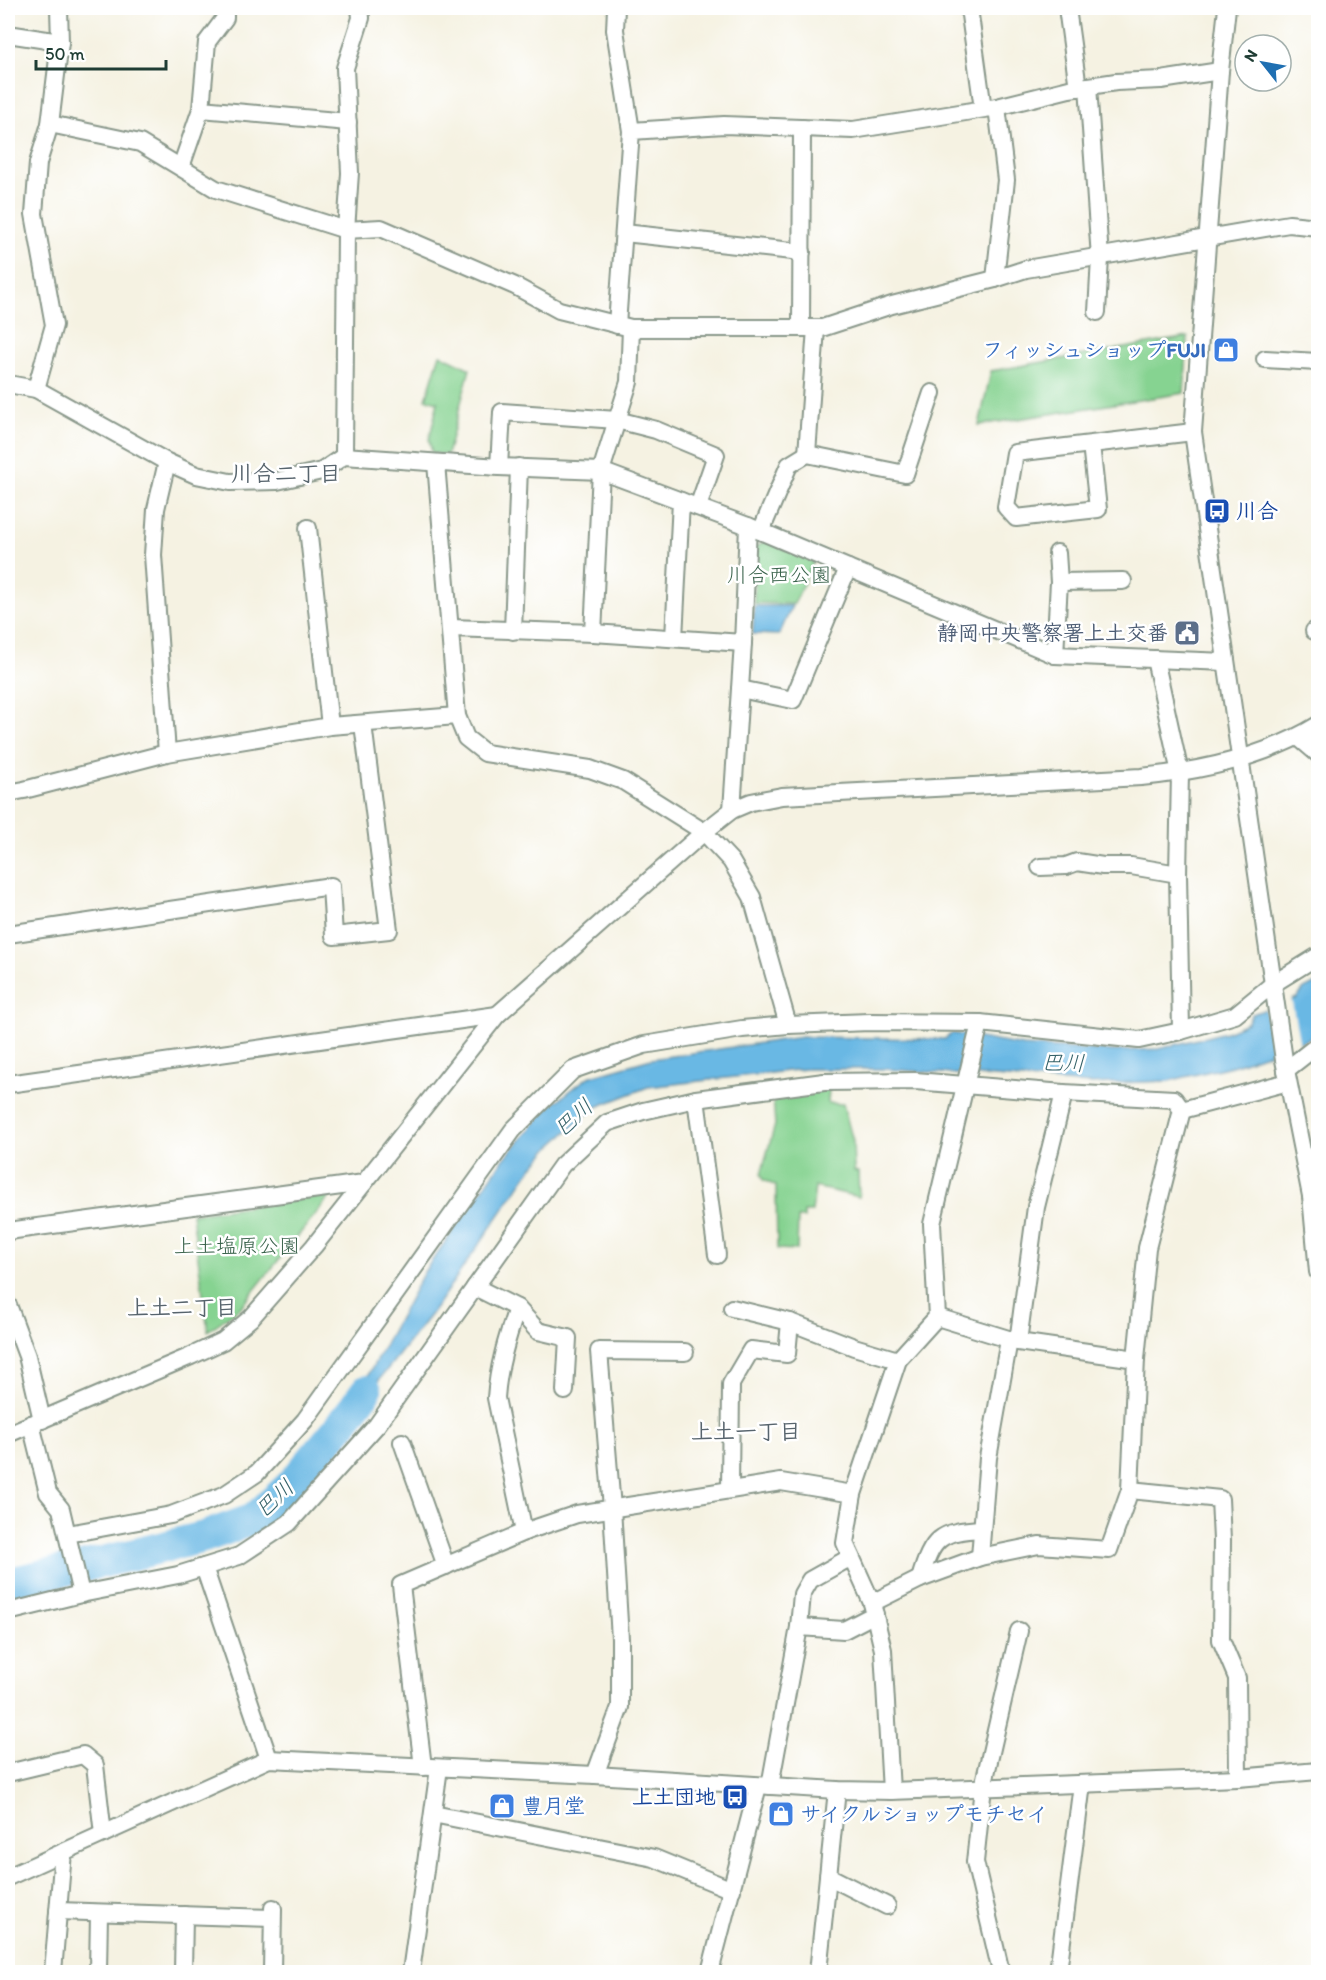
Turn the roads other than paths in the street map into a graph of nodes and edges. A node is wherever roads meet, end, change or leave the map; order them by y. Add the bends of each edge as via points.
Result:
1 (59, 8) edge
2 (225, 8) edge
3 (360, 8) edge
4 (616, 8) edge
5 (969, 8) edge
6 (1067, 8) edge
7 (1227, 8) edge
8 (8, 34) edge
9 (60, 42) junction
10 (1220, 71) junction
11 (1083, 87) junction
12 (990, 108) junction
13 (201, 109) junction
14 (348, 122) junction
15 (50, 124) junction
16 (802, 128) junction
17 (632, 131) junction
18 (181, 167) junction
19 (1318, 227) edge
20 (346, 230) junction
21 (624, 232) junction
22 (1209, 237) junction
23 (802, 252) junction
24 (1100, 258) junction
25 (995, 279) junction
26 (1096, 312) dead end
27 (624, 326) junction
28 (809, 328) junction
29 (1265, 359) dead end
30 (1318, 362) edge
31 (8, 384) edge
32 (36, 389) junction
33 (932, 393) dead end
34 (617, 420) junction
35 (1194, 432) junction
36 (1091, 444) junction
37 (807, 454) junction
38 (344, 456) junction
39 (167, 462) junction
40 (436, 463) junction
41 (499, 467) junction
42 (519, 467) junction
43 (601, 471) junction
44 (681, 501) junction
45 (698, 507) junction
46 (308, 528) dead end
47 (755, 529) junction
48 (1057, 553) dead end
49 (848, 568) junction
50 (1123, 581) dead end
51 (1059, 582) junction
52 (450, 628) junction
53 (513, 631) junction
54 (593, 633) junction
55 (674, 638) junction
56 (743, 643) junction
57 (1055, 655) junction
58 (1155, 659) junction
59 (1226, 662) junction
60 (740, 690) junction
61 (457, 716) junction
62 (363, 724) junction
63 (1318, 725) edge
64 (330, 726) junction
65 (1298, 738) junction
66 (167, 753) junction
67 (1318, 754) edge
68 (1240, 759) junction
69 (1180, 773) junction
70 (8, 793) edge
71 (732, 810) junction
72 (704, 831) junction
73 (1040, 867) dead end
74 (1178, 874) junction
75 (8, 934) edge
76 (1318, 956) edge
77 (1274, 989) junction
78 (496, 1015) junction
79 (788, 1025) junction
80 (979, 1026) junction
81 (1181, 1031) junction
82 (1318, 1045) edge
83 (1286, 1071) junction
84 (966, 1082) junction
85 (8, 1084) edge
86 (1064, 1093) junction
87 (696, 1099) junction
88 (1182, 1110) junction
89 (364, 1183) junction
90 (1315, 1196) edge
91 (8, 1231) edge
92 (717, 1255) dead end
93 (1318, 1272) edge
94 (475, 1287) junction
95 (8, 1305) edge
96 (518, 1308) junction
97 (732, 1308) dead end
98 (937, 1317) junction
99 (790, 1322) junction
100 (1014, 1341) junction
101 (686, 1352) dead end
102 (1136, 1359) junction
103 (898, 1360) junction
104 (565, 1391) dead end
105 (36, 1422) junction
106 (8, 1434) edge
107 (402, 1442) dead end
108 (730, 1490) junction
109 (1130, 1490) junction
110 (853, 1494) junction
111 (612, 1508) junction
112 (982, 1529) junction
113 (525, 1532) junction
114 (68, 1534) junction
115 (851, 1557) junction
116 (980, 1557) junction
117 (446, 1566) junction
118 (204, 1567) junction
119 (920, 1579) junction
120 (81, 1593) junction
121 (874, 1609) junction
122 (8, 1612) edge
123 (799, 1627) junction
124 (1019, 1631) dead end
125 (269, 1759) junction
126 (431, 1768) junction
127 (1318, 1771) edge
128 (8, 1773) edge
129 (595, 1775) junction
130 (1238, 1778) junction
131 (1082, 1784) junction
132 (764, 1786) junction
133 (983, 1787) junction
134 (837, 1790) junction
135 (891, 1791) junction
136 (433, 1815) junction
137 (103, 1834) junction
138 (63, 1852) junction
139 (828, 1876) junction
140 (8, 1877) edge
141 (732, 1890) junction
142 (886, 1906) dead end
143 (58, 1911) junction
144 (99, 1913) junction
145 (184, 1915) junction
146 (53, 1972) edge
147 (98, 1972) edge
148 (183, 1972) edge
149 (272, 1972) edge
150 (411, 1972) edge
151 (710, 1972) edge
152 (818, 1972) edge
153 (1001, 1972) edge
154 (1058, 1972) edge

1 - 9 street
2 - 13 street via 225,18 207,42
3 - 14 street via 361,18 345,68
4 - 17 street via 615,30
5 - 12 street
6 - 11 street
7 - 10 street
8 - 9 street
9 - 15 street
10 - 11 street
10 - 22 street
11 - 12 street
11 - 24 street
12 - 16 street via 853,130
12 - 25 street via 1006,180
13 - 14 street
13 - 18 street
14 - 20 street
15 - 18 street via 140,142
15 - 32 street via 38,163 34,214 54,325
16 - 17 street via 724,125
16 - 23 street
17 - 21 street
18 - 20 street via 216,189
19 - 22 street via 1289,224
20 - 27 street via 381,228 515,286 559,310
20 - 38 street
21 - 23 street
21 - 27 street
22 - 24 street
22 - 35 street
23 - 28 street
24 - 25 street via 1026,269
24 - 26 street
25 - 28 street via 892,305 822,328
27 - 28 street
27 - 34 street via 629,382
28 - 37 street
29 - 30 street
31 - 32 street
32 - 39 street
33 - 37 street via 905,474
34 - 41 street via 502,412
34 - 43 street
34 - 45 street via 656,430 716,455
35 - 36 street
35 - 59 street
36 - 36 street via 1015,453 1006,507 1016,518 1098,509
37 - 47 street via 789,465
38 - 39 street via 322,471 276,481 230,482 196,475
38 - 40 street
39 - 66 street via 156,509 153,555
40 - 41 street
40 - 52 street
41 - 42 street
42 - 43 street
42 - 53 street
43 - 44 street
43 - 54 street
44 - 45 street
44 - 55 street
45 - 47 street
46 - 64 street
47 - 49 street
47 - 56 street
48 - 51 street
49 - 57 street
49 - 60 street via 793,700
50 - 51 street
51 - 57 street
52 - 53 street
52 - 61 street
53 - 54 street
54 - 55 street
55 - 56 street
56 - 60 street
57 - 58 street
58 - 59 street
58 - 69 street
59 - 68 street
60 - 71 street
61 - 62 street
61 - 72 street via 466,738 485,753 590,769 622,781
62 - 64 street
62 - 75 street via 389,930 334,936 331,886
63 - 65 street
64 - 66 street
65 - 67 street
65 - 68 street
66 - 70 street
68 - 69 street
68 - 77 street
69 - 71 street via 782,796
69 - 74 street
71 - 72 street
72 - 78 street
72 - 79 street via 731,861 753,897
73 - 74 street via 1077,862
74 - 81 street
76 - 77 street
77 - 81 street via 1235,1015
77 - 83 street
78 - 85 street
78 - 89 street
79 - 80 street via 870,1022
79 - 114 street via 644,1045 573,1071 513,1130 305,1420 257,1473 224,1495 171,1515
80 - 81 street via 1139,1040
80 - 84 street
82 - 83 street
83 - 88 street
83 - 90 street
84 - 86 street
84 - 87 street via 824,1082
84 - 98 street via 932,1224
86 - 88 street via 1174,1099
86 - 100 street via 1036,1207
87 - 92 street
87 - 94 street via 607,1123 562,1165
88 - 102 street via 1147,1248
89 - 91 street
89 - 105 street via 285,1282 223,1341
90 - 93 street
94 - 96 street
94 - 118 street via 377,1425 289,1523 239,1556
95 - 105 street via 27,1356
96 - 104 street via 538,1331 568,1338
96 - 113 street via 497,1375 496,1398
97 - 99 street
98 - 100 street
98 - 103 street
99 - 103 street
99 - 108 street via 787,1354 751,1350 731,1384
100 - 102 street
100 - 112 street via 988,1458
101 - 111 street via 599,1351
102 - 109 street
103 - 110 street
105 - 106 street
105 - 114 street via 48,1493 61,1509
107 - 117 street
108 - 110 street via 781,1482
108 - 111 street
109 - 116 street via 1109,1551 1039,1545
109 - 130 street via 1220,1499 1221,1640 1237,1678
110 - 115 street via 844,1543
111 - 113 street via 577,1514
111 - 129 street via 620,1707
112 - 116 street
112 - 119 street via 950,1533 938,1541 927,1554
113 - 117 street
114 - 120 street
115 - 121 street
115 - 123 street via 810,1580 802,1594
116 - 119 street
117 - 126 street via 401,1585
118 - 120 street
118 - 125 street
119 - 121 street
120 - 122 street
121 - 123 street via 844,1630
121 - 135 street via 883,1650
123 - 132 street
124 - 133 street
125 - 126 street
125 - 137 street
126 - 129 street
126 - 136 street
127 - 130 street
128 - 137 street via 83,1755 94,1765
129 - 132 street
130 - 131 street
131 - 133 street
131 - 154 street
132 - 134 street
132 - 141 street
133 - 135 street
133 - 153 street via 975,1862
134 - 135 street
134 - 139 street
136 - 141 street via 654,1858
136 - 150 street
137 - 138 street
138 - 140 street
138 - 143 street
139 - 142 street
139 - 152 street
141 - 151 street
143 - 144 street
143 - 146 street
144 - 145 street
144 - 147 street
145 - 148 street
145 - 149 street via 272,1913

